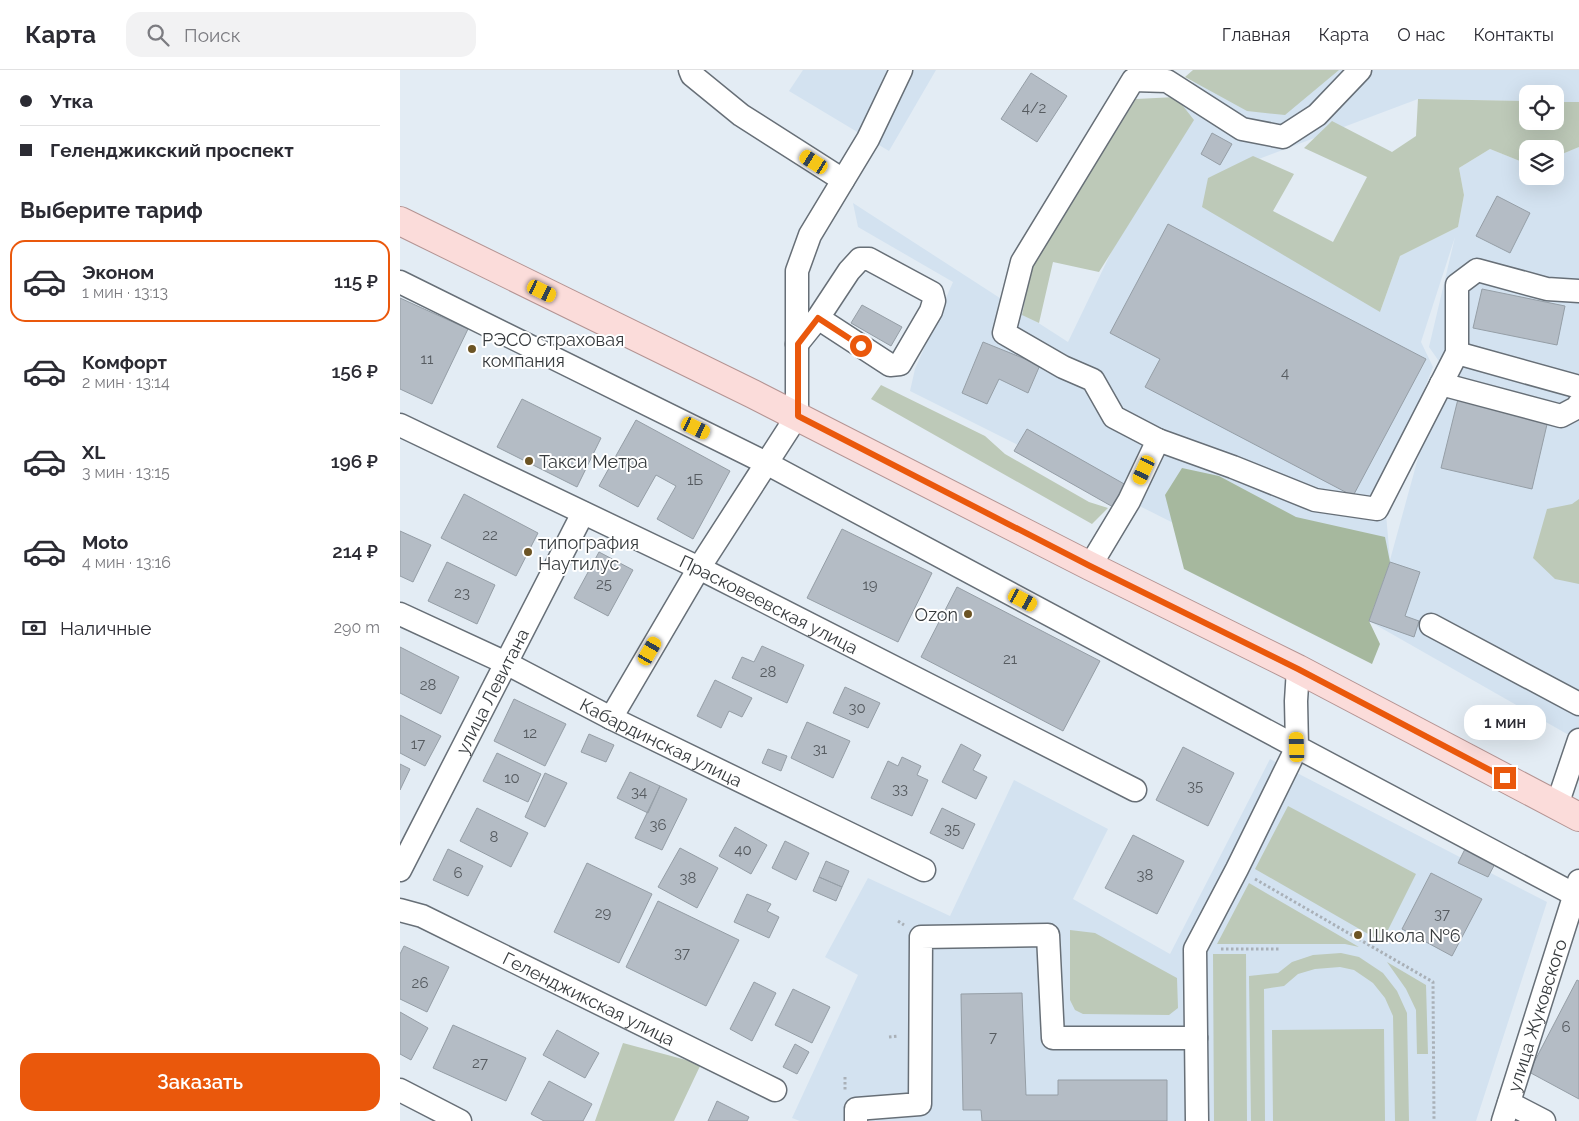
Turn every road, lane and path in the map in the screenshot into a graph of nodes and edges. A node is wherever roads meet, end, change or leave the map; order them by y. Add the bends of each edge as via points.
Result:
1 (690, 70) edge
2 (901, 70) edge
3 (1360, 70) edge
4 (1172, 75) edge
5 (843, 180) junction
6 (400, 221) edge
7 (400, 282) edge
8 (1579, 291) edge
9 (818, 318) junction
10 (798, 344) junction
11 (1457, 353) junction
12 (1441, 384) junction
13 (1579, 387) edge
14 (1579, 404) edge
15 (798, 416) junction
16 (400, 426) edge
17 (1158, 440) junction
18 (766, 464) junction
19 (584, 513) junction
20 (1090, 566) junction
21 (699, 568) junction
22 (400, 614) edge
23 (1431, 625) dead end
24 (506, 663) junction
25 (1298, 669) junction
26 (1579, 704) edge
27 (611, 718) junction
28 (1579, 740) edge
29 (1297, 747) junction
30 (1135, 790) dead end
31 (1568, 811) edge
32 (1237, 869) junction
33 (400, 870) edge
34 (924, 870) dead end
35 (1578, 891) edge
36 (400, 910) edge
37 (1195, 949) junction
38 (1280, 949) dead end
39 (1196, 1038) junction
40 (400, 1090) edge
41 (775, 1090) dead end
42 (1506, 1112) edge
43 (460, 1121) edge
44 (856, 1121) edge
45 (1197, 1121) edge
46 (1434, 1121) edge
47 (1544, 1121) edge

1 - 5 street via 741,115
2 - 5 street via 868,139
3 - 4 street via 1317,115 1283,137 1242,129
4 - 17 street via 1133,80 1022,262 1004,333 1063,367 1093,380 1114,417
5 - 10 street via 810,235 797,271
6 - 15 main road
7 - 18 street
8 - 11 street via 1547,288 1477,270 1457,285
9 - 9 street via 860,259 869,259 932,293 934,301 900,364 890,365
9 - 10 street
10 - 15 street
11 - 12 street
11 - 13 street
12 - 14 street via 1560,416
12 - 17 street via 1377,509 1315,500
15 - 18 street
15 - 20 main road
16 - 19 street, Прасковеевская улица
17 - 20 street via 1129,501
18 - 21 street
18 - 29 street
19 - 21 street, Прасковеевская улица
19 - 24 street, улица Левитана
20 - 25 main road
21 - 27 street
21 - 30 street, Прасковеевская улица
22 - 24 street, Кабардинская улица
23 - 26 street
24 - 27 street, Кабардинская улица
24 - 33 street, улица Левитана
25 - 29 street
25 - 31 main road
27 - 34 street, Кабардинская улица
28 - 31 street
29 - 32 street
29 - 35 street
32 - 37 street
32 - 46 path via 1433,982
35 - 42 street, улица Жуковского
36 - 41 street, Геленджикская улица via 422,916
37 - 38 path
37 - 39 street
39 - 44 street via 1053,1038 1048,935 922,936 920,1104 856,1109
39 - 45 street
40 - 43 street
42 - 47 street

